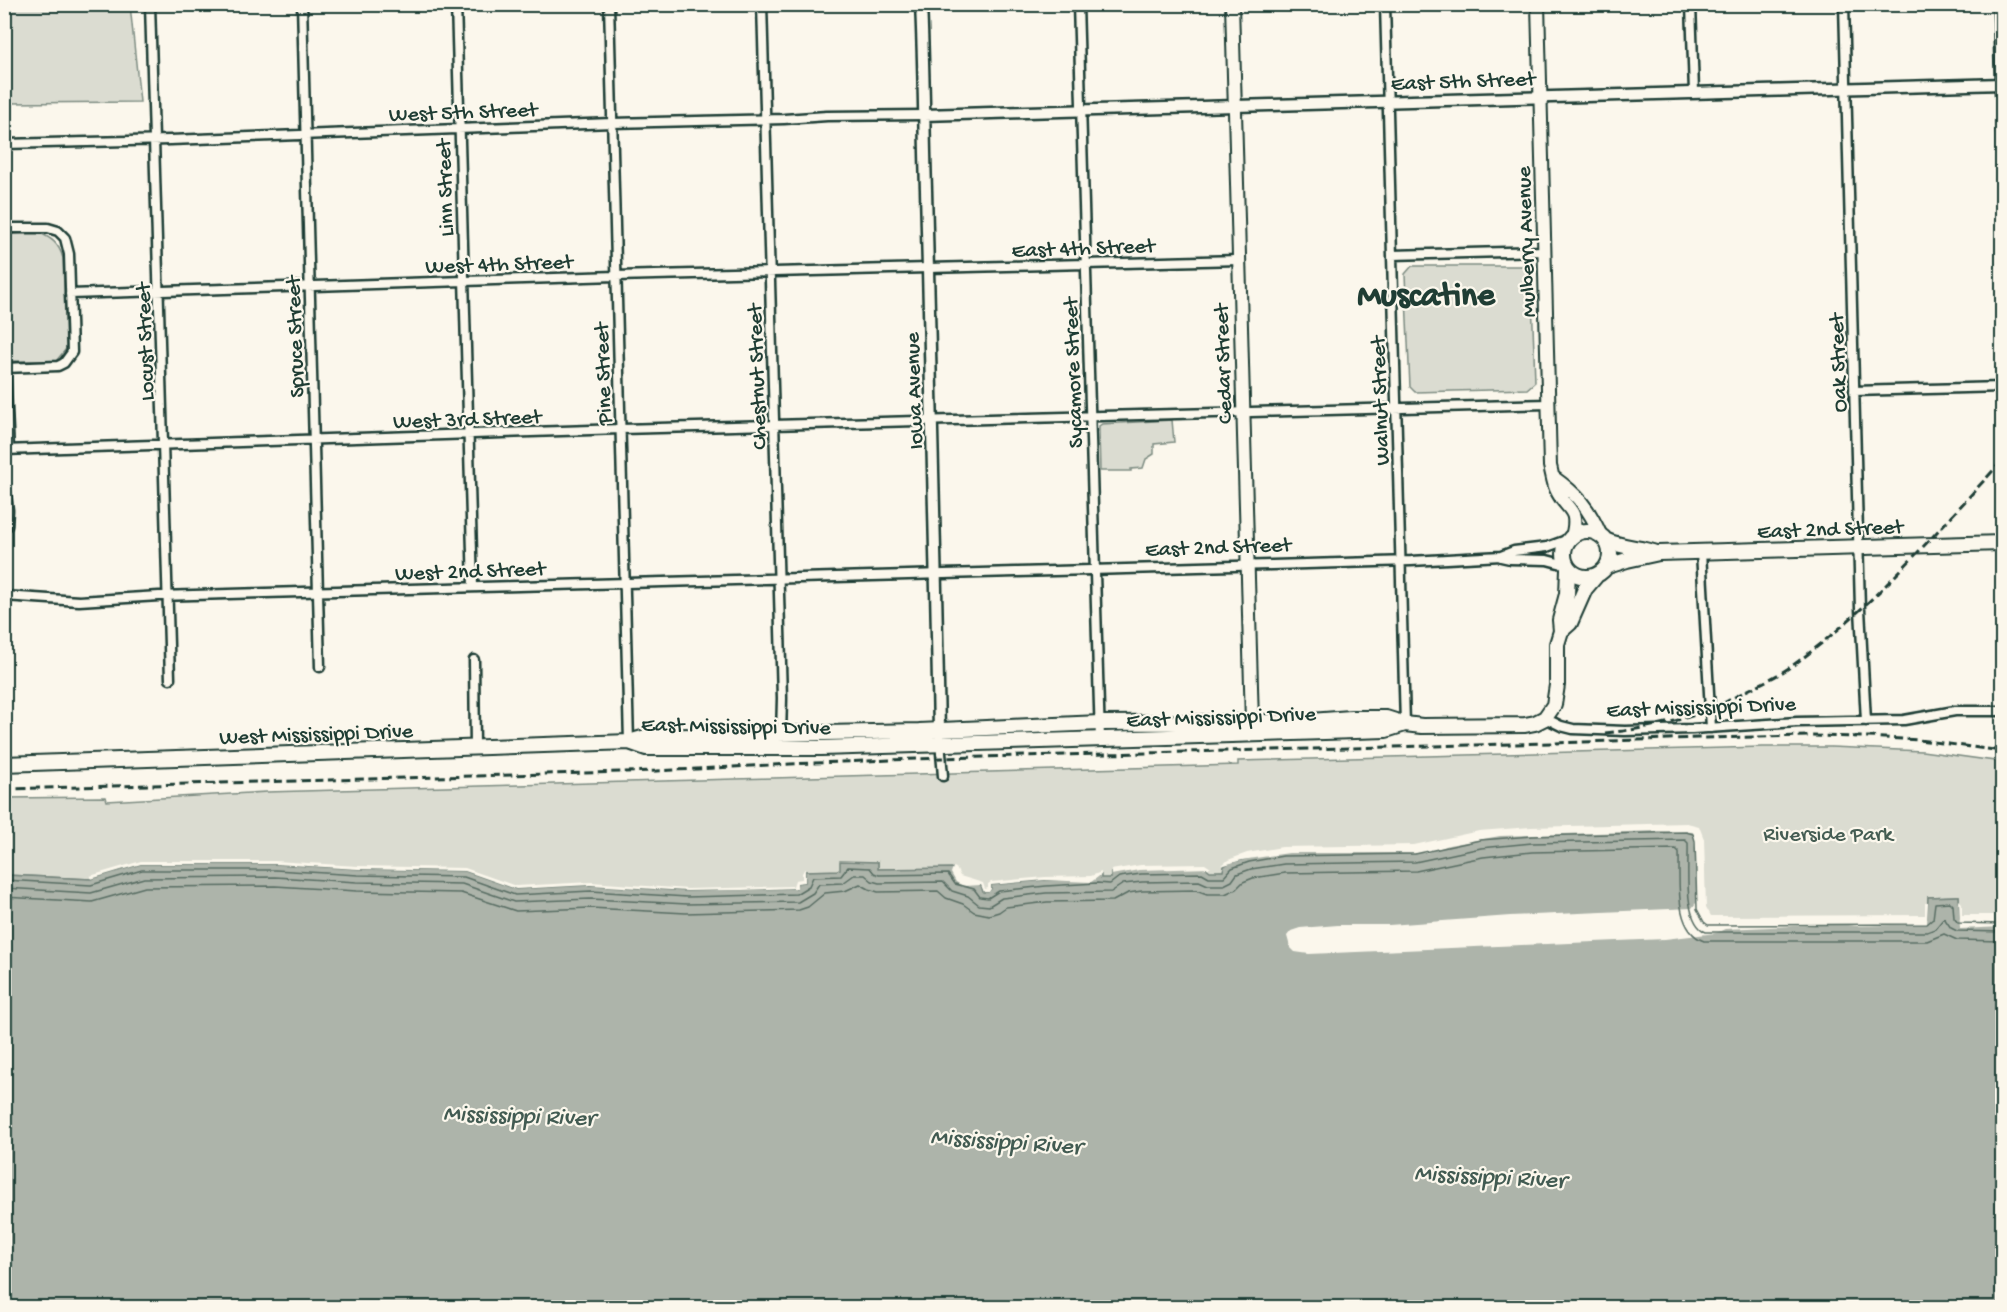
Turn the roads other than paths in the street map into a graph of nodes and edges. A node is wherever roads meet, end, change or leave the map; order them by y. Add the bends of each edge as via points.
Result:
1 (150, 4) edge
2 (302, 4) edge
3 (456, 4) edge
4 (609, 4) edge
5 (762, 4) edge
6 (921, 4) edge
7 (1078, 4) edge
8 (1232, 4) edge
9 (1385, 4) edge
10 (1538, 4) edge
11 (1691, 4) edge
12 (1844, 4) edge
13 (1998, 4) edge
14 (2001, 84) edge
15 (1847, 89) junction
16 (1694, 92) junction
17 (1541, 96) junction
18 (1388, 101) junction
19 (1235, 105) junction
20 (1082, 110) junction
21 (924, 115) junction
22 (766, 119) junction
23 (612, 123) junction
24 (459, 128) junction
25 (306, 134) junction
26 (154, 140) junction
27 (4, 144) edge
28 (2002, 157) edge
29 (4, 228) edge
30 (1545, 250) junction
31 (1392, 255) junction
32 (1239, 260) junction
33 (1085, 264) junction
34 (929, 268) junction
35 (770, 272) junction
36 (616, 276) junction
37 (463, 281) junction
38 (310, 286) junction
39 (159, 291) junction
40 (70, 294) junction
41 (5, 368) edge
42 (2002, 387) edge
43 (1854, 392) junction
44 (1549, 404) junction
45 (1396, 407) junction
46 (1244, 412) junction
47 (1090, 415) junction
48 (931, 420) junction
49 (774, 425) junction
50 (621, 429) junction
51 (468, 435) junction
52 (315, 440) junction
53 (163, 444) junction
54 (7, 450) edge
55 (1553, 477) junction
56 (4, 478) edge
57 (7, 526) dead end
58 (1570, 538) junction
59 (1603, 538) junction
60 (2002, 543) edge
61 (1860, 547) junction
62 (1701, 552) junction
63 (1659, 553) junction
64 (1501, 556) junction
65 (1401, 561) junction
66 (1248, 565) junction
67 (1608, 566) junction
68 (1567, 567) junction
69 (1095, 569) junction
70 (937, 573) junction
71 (1596, 576) junction
72 (778, 577) junction
73 (624, 582) junction
74 (472, 586) junction
75 (319, 592) junction
76 (4, 596) edge
77 (168, 596) junction
78 (1561, 631) junction
79 (474, 660) dead end
80 (320, 667) dead end
81 (170, 679) dead end
82 (2002, 711) edge
83 (1545, 718) junction
84 (1866, 721) junction
85 (1252, 722) junction
86 (1100, 723) junction
87 (1405, 724) junction
88 (1711, 728) junction
89 (939, 730) junction
90 (781, 733) junction
91 (1100, 740) junction
92 (629, 742) junction
93 (940, 745) junction
94 (475, 747) junction
95 (781, 749) junction
96 (4, 764) edge
97 (943, 776) dead end

1 - 26 street, Locust Street
2 - 25 street, Spruce Street
3 - 24 street, Linn Street
4 - 23 street, Pine Street
5 - 22 street, Chestnut Street
6 - 21 street, Iowa Avenue
7 - 20 street, Sycamore Street
8 - 19 main road, Cedar Street
9 - 18 street, Walnut Street
10 - 17 main road, Mulberry Avenue
11 - 16 street
12 - 15 street, Oak Street
13 - 14 street
14 - 15 street, East 5th Street
14 - 28 street
15 - 16 street, East 5th Street
15 - 43 street, Oak Street
16 - 17 street, East 5th Street
17 - 18 street, East 5th Street
17 - 30 main road, Mulberry Avenue
18 - 19 street, East 5th Street
18 - 31 street, Walnut Street
19 - 20 street, East 5th Street
19 - 32 main road, Cedar Street
20 - 21 street, East 5th Street
20 - 33 street, Sycamore Street
21 - 22 street, West 5th Street
21 - 34 street, Iowa Avenue
22 - 23 street, West 5th Street
22 - 35 street, Chestnut Street
23 - 24 street, West 5th Street
23 - 36 street, Pine Street
24 - 25 street, West 5th Street
24 - 37 street, Linn Street
25 - 26 street, West 5th Street
25 - 38 street, Spruce Street
26 - 27 street, West 5th Street
26 - 39 street, Locust Street
29 - 40 street via 48,228 62,234 68,245
30 - 31 street
30 - 44 main road, Mulberry Avenue
31 - 45 street, Walnut Street
32 - 33 street, East 4th Street
32 - 46 main road, Cedar Street
33 - 34 street, East 4th Street
33 - 47 street, Sycamore Street
34 - 35 street, West 4th Street
34 - 48 street, Iowa Avenue
35 - 36 street, West 4th Street
35 - 49 street, Chestnut Street
36 - 37 street, West 4th Street
36 - 50 street, Pine Street
37 - 38 street, West 4th Street
37 - 51 street, Linn Street
38 - 39 street, West 4th Street
38 - 52 street, Spruce Street
39 - 40 street, West 4th Street
39 - 53 street, Locust Street
40 - 41 street via 69,358 58,366
41 - 54 street
42 - 43 street
43 - 61 street, Oak Street
44 - 45 street, West 3rd Street
44 - 55 main road, Mulberry Avenue
45 - 46 street, West 3rd Street
45 - 65 street, Walnut Street
46 - 47 street, West 3rd Street
46 - 66 main road, Cedar Street
47 - 48 street, West 3rd Street
47 - 69 street, Sycamore Street
48 - 49 street, West 3rd Street
48 - 70 street, Iowa Avenue
49 - 50 street, West 3rd Street
49 - 72 street, Chestnut Street
50 - 51 street, West 3rd Street
50 - 73 street, Pine Street
51 - 52 street, West 3rd Street
51 - 74 street, Linn Street
52 - 53 street, West 3rd Street
52 - 75 street, Spruce Street
53 - 54 street, West 3rd Street
53 - 77 street, Locust Street
55 - 58 main road, Mulberry Avenue via 1575,517
55 - 59 main road via 1588,509
56 - 57 street
58 - 59 main road via 1589,531
58 - 64 street, East 2nd Street via 1547,548
58 - 68 main road via 1564,552
59 - 63 main road, East 2nd Street
59 - 67 main road via 1610,552
60 - 61 main road, East 2nd Street
61 - 62 main road, East 2nd Street
61 - 84 street, Oak Street
62 - 63 main road, East 2nd Street
62 - 88 street
63 - 67 main road, East 2nd Street
64 - 65 street, East 2nd Street
64 - 68 street, East 2nd Street via 1510,560 1547,560
65 - 66 street, East 2nd Street
65 - 87 street, Walnut Street
66 - 69 street, East 2nd Street
66 - 85 main road, Cedar Street
67 - 71 main road
68 - 71 main road via 1583,578
68 - 78 main road
69 - 70 street, East 2nd Street
69 - 86 street, Sycamore Street
70 - 72 street, West 2nd Street
70 - 89 street, Iowa Avenue
71 - 78 main road via 1570,623
72 - 73 street, West 2nd Street
72 - 90 street, Chestnut Street
73 - 74 street, West 2nd Street
73 - 92 street, Pine Street
74 - 75 street, West 2nd Street
75 - 77 street, West 2nd Street
75 - 80 street, Spruce Street
76 - 77 street, West 2nd Street via 79,601
77 - 81 street, Locust Street
78 - 83 main road via 1554,705
79 - 94 street
82 - 84 street, East Mississippi Drive via 1971,710
83 - 87 main road, East Mississippi Drive via 1513,726
83 - 88 street, East Mississippi Drive via 1573,729
84 - 88 street, East Mississippi Drive
85 - 86 main road, East Mississippi Drive
85 - 87 main road, East Mississippi Drive via 1386,718
86 - 89 main road, East Mississippi Drive
86 - 91 street, Sycamore Street
87 - 91 main road, East Mississippi Drive via 1386,730
89 - 90 main road, East Mississippi Drive
89 - 93 street, Iowa Avenue
90 - 92 main road, East Mississippi Drive via 646,736
90 - 95 street, Chestnut Street
91 - 93 main road, East Mississippi Drive
92 - 94 main road, West Mississippi Drive
92 - 95 main road, East Mississippi Drive via 646,748
93 - 95 main road, East Mississippi Drive
93 - 97 street, Iowa Avenue
94 - 96 main road, West Mississippi Drive

